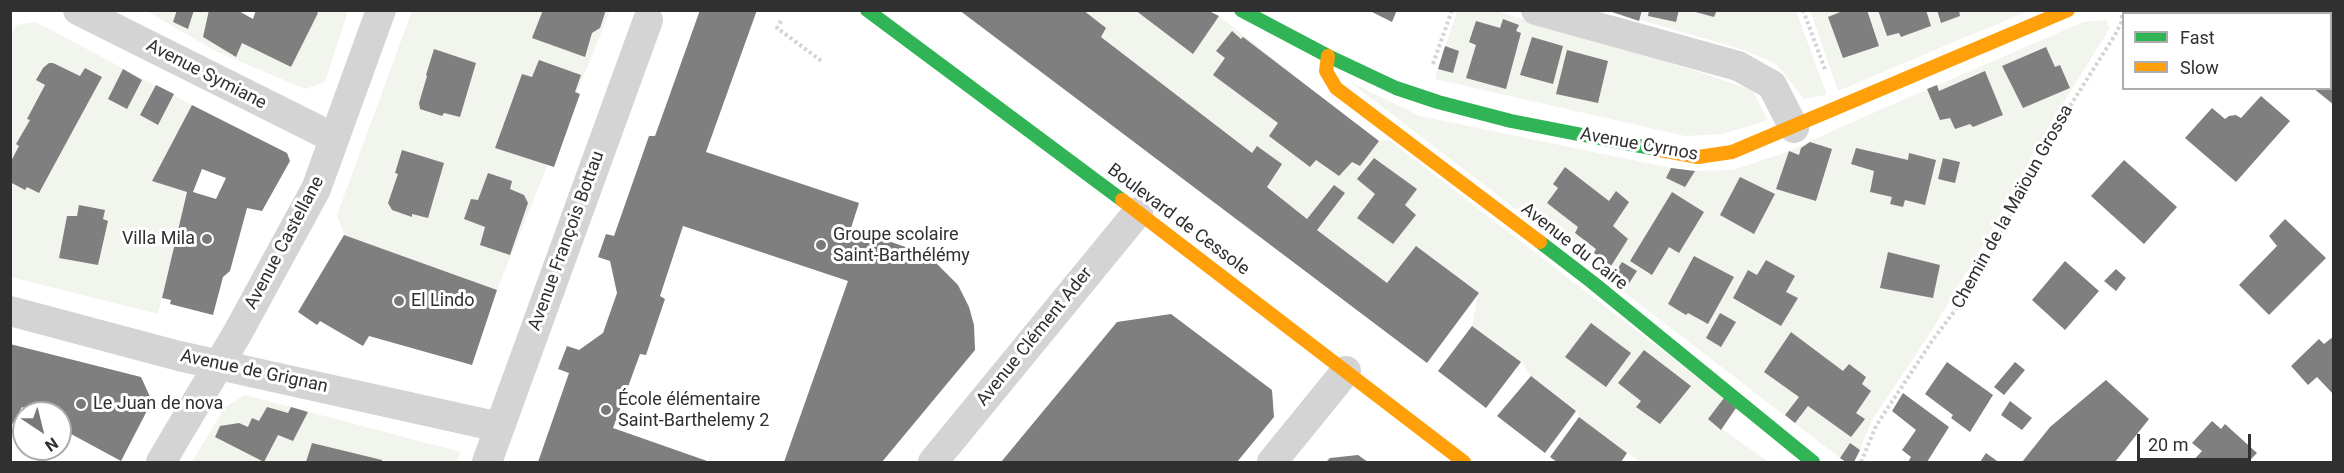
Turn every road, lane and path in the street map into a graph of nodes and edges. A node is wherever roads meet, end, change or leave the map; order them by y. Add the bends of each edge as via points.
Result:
1 (78, 10) edge
2 (381, 10) edge
3 (867, 10) edge
4 (1241, 10) edge
5 (1452, 10) edge
6 (1536, 10) edge
7 (1803, 10) edge
8 (2068, 10) edge
9 (2122, 16) edge
10 (648, 20) dead end
11 (781, 21) dead end
12 (1328, 56) junction
13 (823, 62) dead end
14 (1422, 96) junction
15 (1839, 106) junction
16 (1794, 128) junction
17 (334, 138) junction
18 (1138, 212) junction
19 (10, 311) edge
20 (219, 365) junction
21 (1346, 371) junction
22 (499, 427) junction
23 (161, 462) edge
24 (487, 462) edge
25 (933, 462) edge
26 (1272, 462) edge
27 (1464, 462) edge
28 (1813, 462) edge
29 (1862, 462) edge

1 - 17 street, Avenue Symiane
2 - 17 street, Avenue Castellane
3 - 18 street, Boulevard de Cessole
4 - 12 street, Avenue Cyrnos
5 - 14 path
6 - 16 street via 1738,66 1772,85
7 - 15 path
8 - 15 street, Avenue Cyrnos
9 - 29 path, Chemin de la Maïoun Grossa via 1965,297 1876,426
10 - 22 street, Avenue François Bottau
11 - 13 path via 777,28
12 - 14 street, Avenue Cyrnos
12 - 28 street, Avenue du Caire via 1326,71 1336,88 1592,282
14 - 16 street, Avenue Cyrnos via 1511,121 1698,157 1732,152
15 - 16 street, Avenue Cyrnos
17 - 20 street, Avenue Castellane via 316,189
18 - 21 street, Boulevard de Cessole
18 - 25 street, Avenue Clément Ader
19 - 20 street, Avenue de Grignan
20 - 22 street, Avenue de Grignan
20 - 23 street, Avenue Castellane
21 - 26 street
21 - 27 street, Boulevard de Cessole
22 - 24 street, Avenue François Bottau

